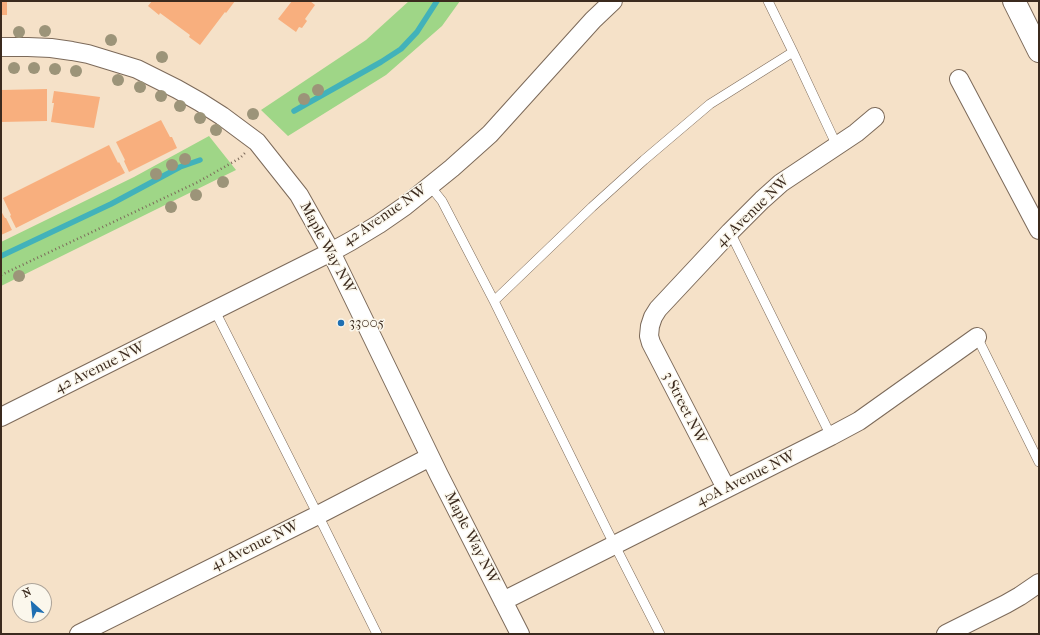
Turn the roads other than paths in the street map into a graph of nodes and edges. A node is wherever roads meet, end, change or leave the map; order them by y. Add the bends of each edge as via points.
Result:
1 (613, 1) edge
2 (768, 1) edge
3 (1014, 1) edge
4 (1, 48) edge
5 (1039, 51) edge
6 (794, 52) junction
7 (960, 79) dead end
8 (875, 117) dead end
9 (837, 146) junction
10 (430, 186) junction
11 (1039, 230) edge
12 (730, 232) junction
13 (331, 252) junction
14 (494, 301) junction
15 (215, 310) junction
16 (650, 326) joint
17 (977, 337) joint
18 (1, 417) edge
19 (831, 436) junction
20 (430, 458) junction
21 (1039, 462) edge
22 (726, 488) junction
23 (318, 515) junction
24 (615, 544) junction
25 (1039, 583) edge
26 (503, 601) junction
27 (78, 634) edge
28 (377, 634) edge
29 (520, 634) edge
30 (660, 634) edge
31 (946, 634) edge

1 - 10 street, 42 Avenue NW via 490,134
2 - 6 lane
3 - 5 highway
4 - 13 street, Maple Way NW via 50,48 88,54 137,69 200,102 257,142 298,195
6 - 9 lane
6 - 14 lane via 710,104 592,207
7 - 11 street
8 - 9 street, 41 Avenue NW
9 - 12 street, 41 Avenue NW via 781,183
10 - 13 street, 42 Avenue NW via 405,206
10 - 14 lane via 442,200
12 - 16 street, 41 Avenue NW via 658,309
12 - 19 lane
13 - 15 street, 42 Avenue NW
13 - 20 street, Maple Way NW
14 - 24 lane
15 - 18 street, 42 Avenue NW
15 - 23 lane
16 - 22 street, 3 Street NW via 651,342
17 - 19 street, 40A Avenue NW via 859,421
17 - 21 lane
19 - 22 street, 40A Avenue NW
20 - 23 street, 41 Avenue NW
20 - 26 street, Maple Way NW
22 - 24 street, 40A Avenue NW
23 - 27 street, 41 Avenue NW
23 - 28 lane
24 - 26 street, 40A Avenue NW
24 - 30 lane
25 - 31 street via 1006,604
26 - 29 street, Maple Way NW

